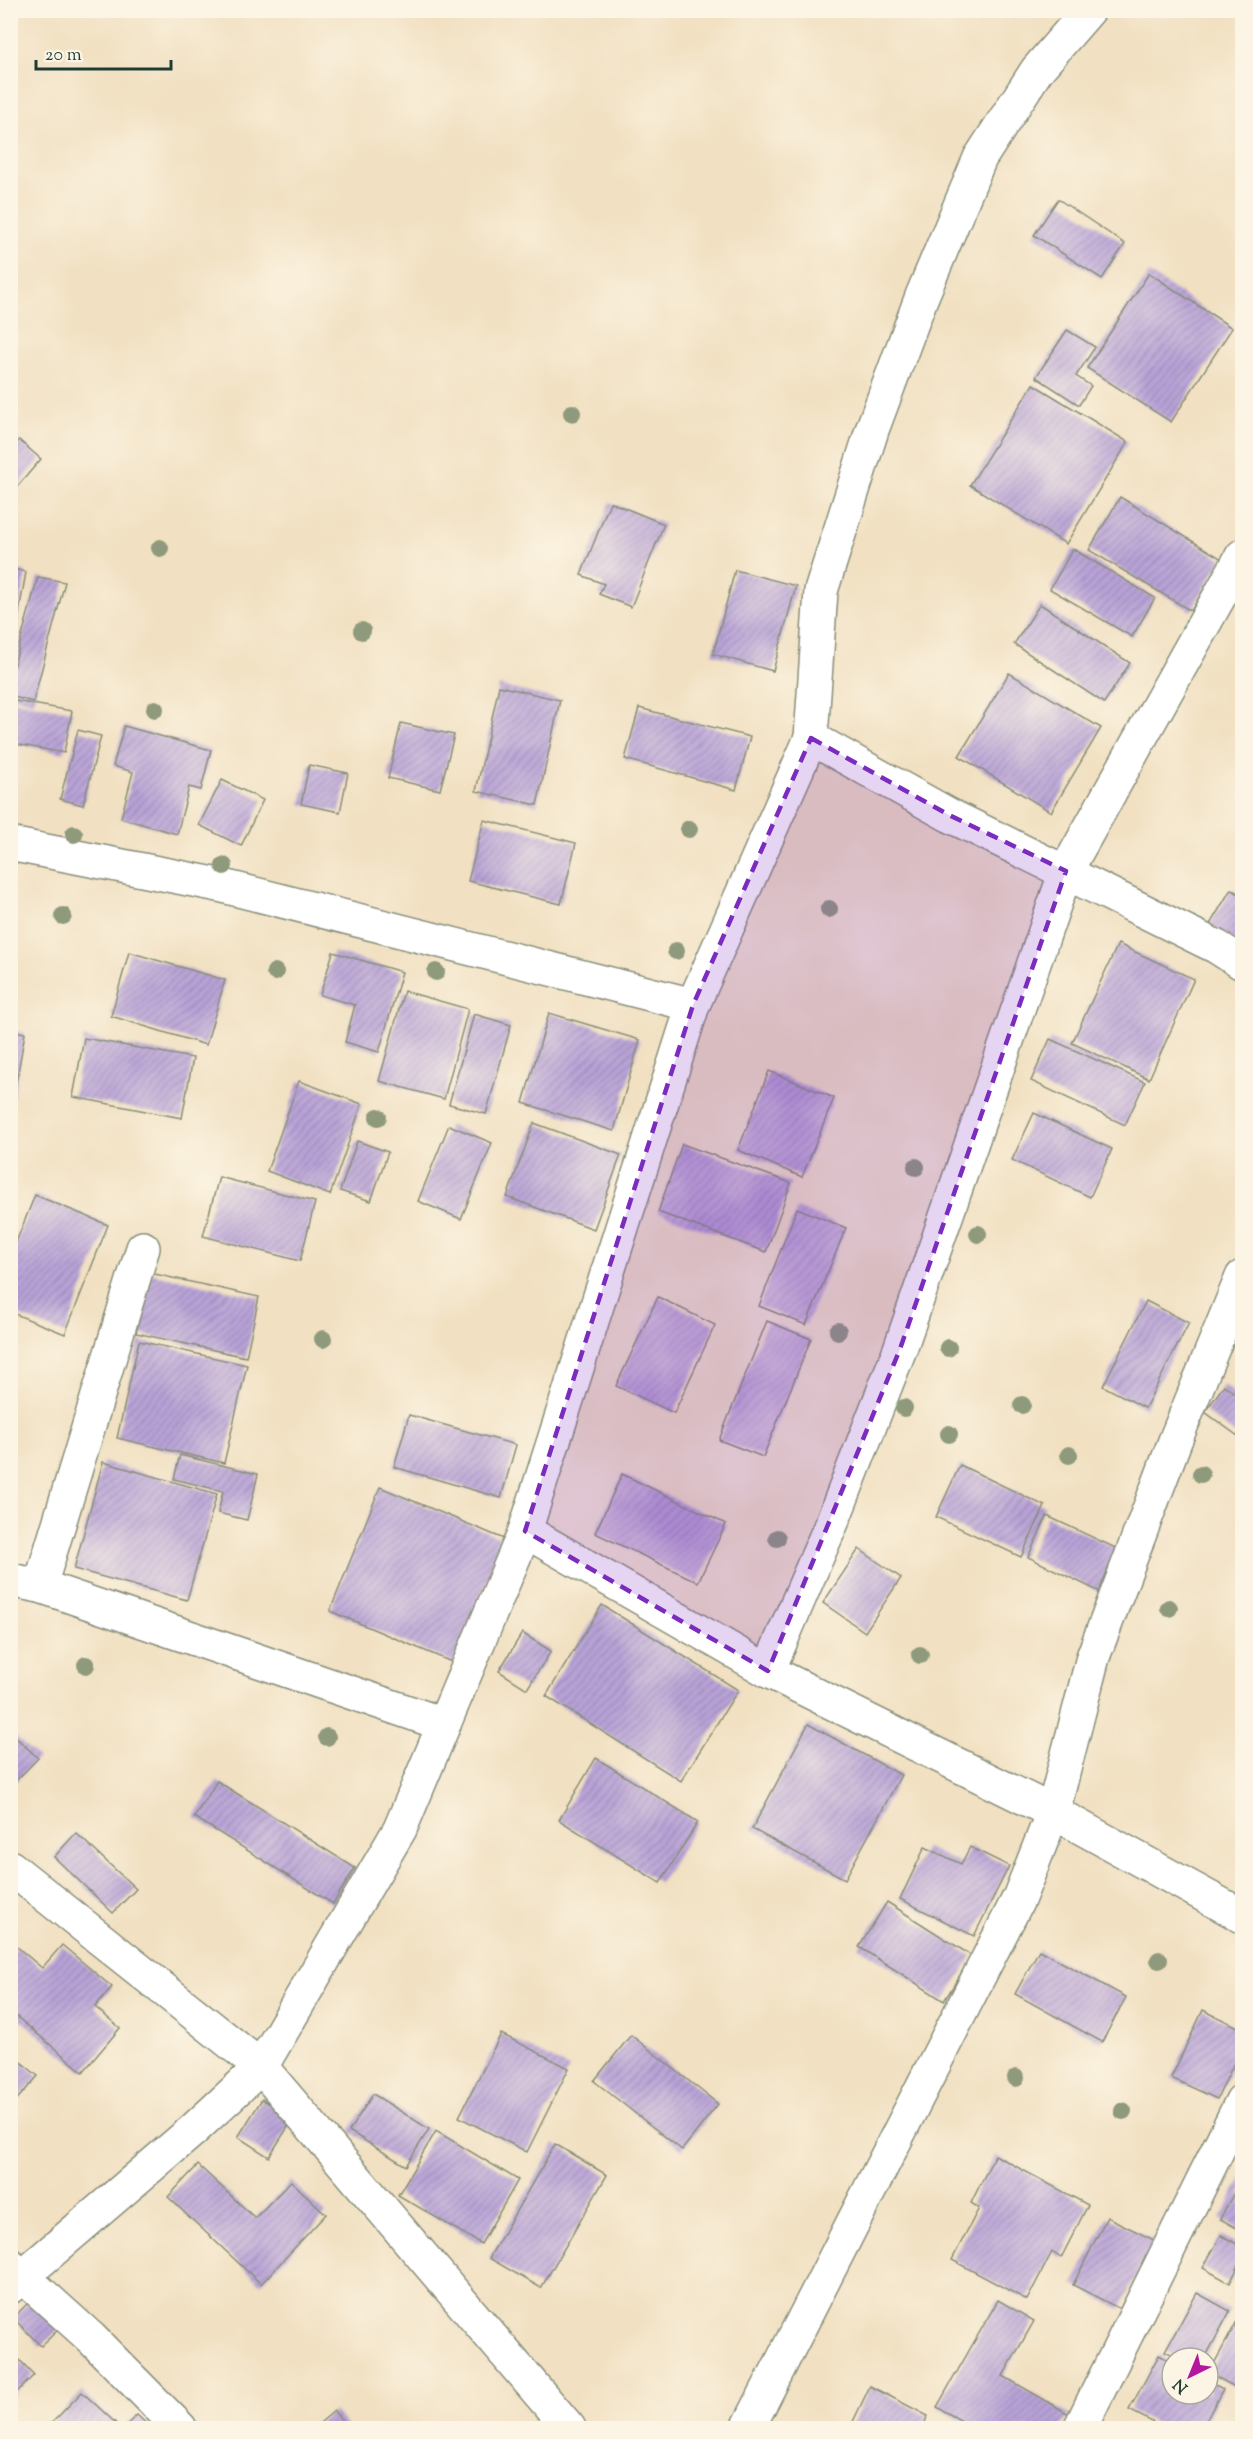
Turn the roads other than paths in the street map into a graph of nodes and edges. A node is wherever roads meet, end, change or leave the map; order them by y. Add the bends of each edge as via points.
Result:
1 (1089, 10) edge
2 (1242, 556) edge
3 (811, 738) junction
4 (10, 844) edge
5 (1066, 871) junction
6 (1242, 963) edge
7 (693, 1005) junction
8 (143, 1248) dead end
9 (1242, 1277) edge
10 (525, 1531) junction
11 (25, 1583) edge
12 (768, 1671) junction
13 (443, 1724) junction
14 (1053, 1812) junction
15 (10, 1868) edge
16 (1242, 1916) edge
17 (261, 2067) junction
18 (1242, 2101) edge
19 (15, 2276) edge
20 (180, 2428) edge
21 (569, 2428) edge
22 (748, 2428) edge
23 (1080, 2428) edge

1 - 3 street via 1037,70 980,158 922,296 872,430 821,591
2 - 5 street
3 - 5 street via 949,815
3 - 7 street
4 - 7 street via 219,885
5 - 6 street
5 - 12 street via 900,1349
7 - 10 street
8 - 11 street
9 - 14 street via 1093,1657
10 - 12 street
10 - 13 street
11 - 13 street
12 - 14 street
13 - 17 street via 400,1828
14 - 16 street
14 - 22 street via 1019,1898
15 - 17 street
17 - 19 street via 192,2131
17 - 21 street
18 - 23 street
19 - 20 street via 91,2338

